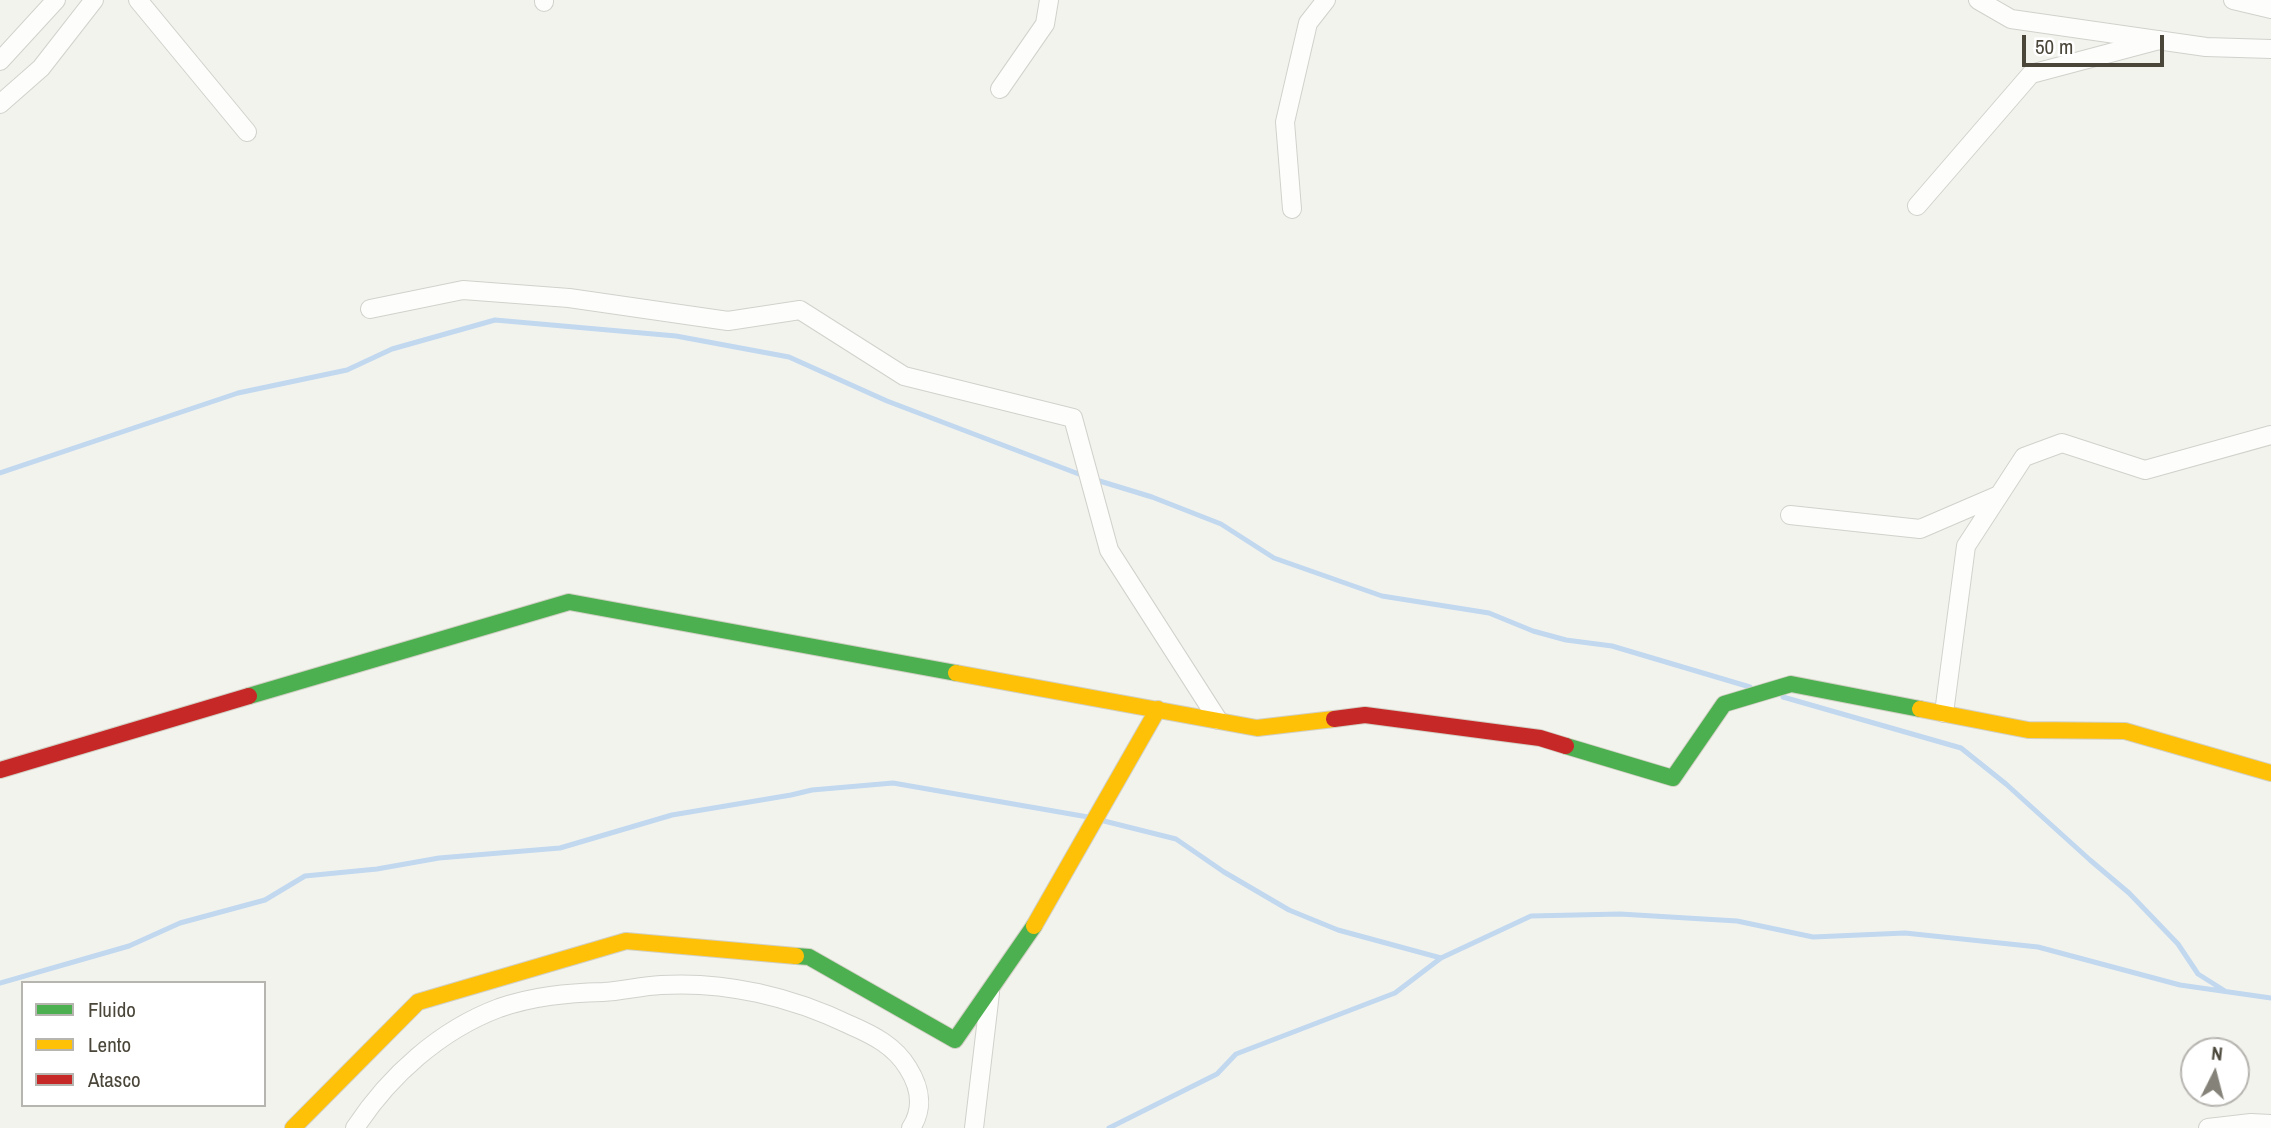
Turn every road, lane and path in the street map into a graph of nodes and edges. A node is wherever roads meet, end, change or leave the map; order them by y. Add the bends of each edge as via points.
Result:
1 (55, 0) edge
2 (94, 0) edge
3 (138, 0) edge
4 (1049, 0) edge
5 (1326, 0) edge
6 (1978, 0) edge
7 (2243, 2) edge
8 (2271, 9) edge
9 (2159, 40) junction
10 (2271, 49) edge
11 (0, 61) edge
12 (1000, 89) dead end
13 (0, 104) edge
14 (247, 132) dead end
15 (1917, 206) dead end
16 (1292, 209) dead end
17 (370, 309) dead end
18 (2271, 435) edge
19 (1999, 495) junction
20 (1790, 515) dead end
21 (1158, 709) junction
22 (1944, 713) junction
23 (1218, 720) junction
24 (0, 771) edge
25 (2271, 773) edge
26 (990, 989) junction
27 (2271, 1124) edge
28 (293, 1128) edge
29 (355, 1128) edge
30 (911, 1128) edge
31 (974, 1128) edge
32 (2208, 1128) edge

1 - 11 street
2 - 13 street via 41,68
3 - 14 street
4 - 12 street via 1045,24
5 - 16 street via 1308,23 1285,122
6 - 9 street via 2011,19
7 - 8 street
9 - 10 street
9 - 15 street via 2031,74
17 - 23 street via 463,290 569,298 728,321 800,310 904,376 1073,418 1109,550
18 - 19 street via 2145,470 2062,443 2024,457
19 - 20 street via 1920,528
19 - 22 street via 1966,546
21 - 23 street
21 - 24 street via 569,601
21 - 26 street via 1039,919
22 - 23 street via 1791,684 1724,704 1673,778 1540,738 1365,715 1257,728
22 - 25 street via 2028,730 2125,731
26 - 28 street via 955,1040 809,957 626,941 418,1002
26 - 31 street
27 - 32 street
29 - 30 street via 380,1094 436,1042 497,1009 550,995 682,985 779,998 876,1037 898,1055 916,1082 919,1112

